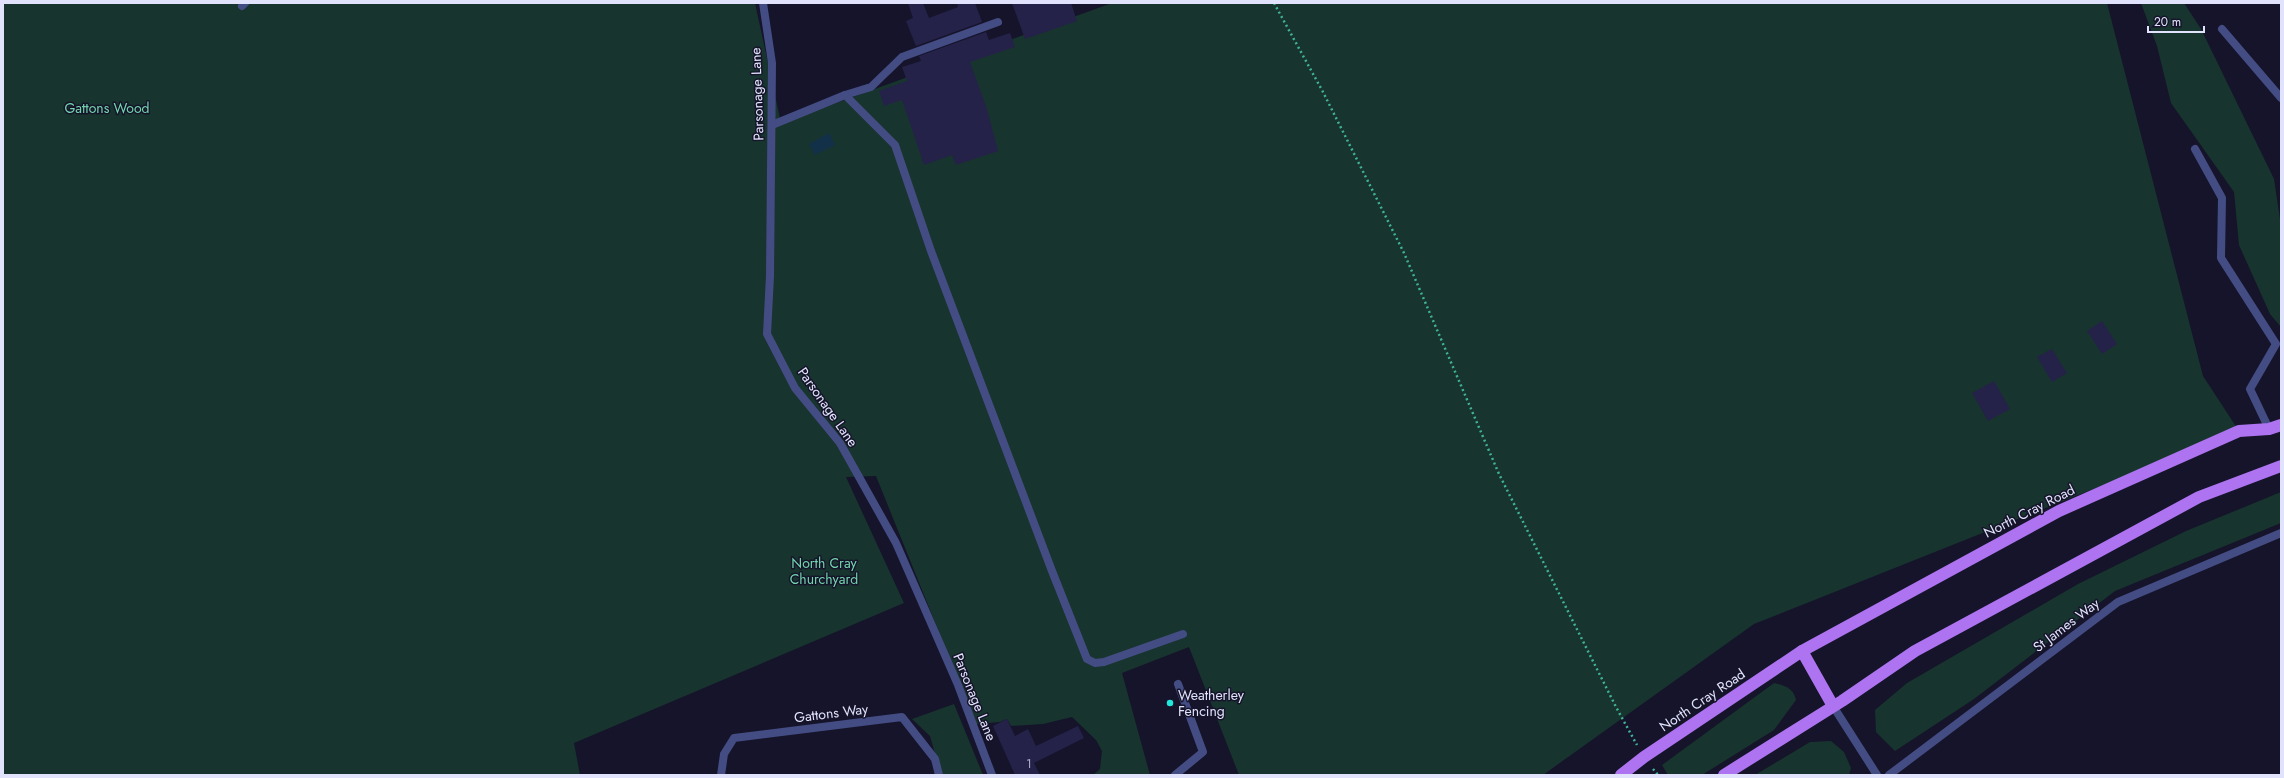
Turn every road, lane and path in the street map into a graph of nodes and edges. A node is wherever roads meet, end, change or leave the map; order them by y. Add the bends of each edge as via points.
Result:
1 (763, 3) edge
2 (1274, 3) edge
3 (998, 22) dead end
4 (2222, 29) dead end
5 (845, 95) junction
6 (2281, 98) edge
7 (772, 125) junction
8 (2195, 149) dead end
9 (2281, 425) edge
10 (2269, 429) junction
11 (2281, 466) edge
12 (2281, 533) edge
13 (1183, 634) dead end
14 (1802, 651) junction
15 (1178, 684) dead end
16 (1833, 706) junction
17 (1644, 757) junction
18 (721, 775) edge
19 (939, 775) edge
20 (992, 775) edge
21 (1175, 775) edge
22 (1621, 775) edge
23 (1658, 775) edge
24 (1724, 775) edge
25 (1877, 775) edge
26 (1888, 775) edge

1 - 7 street, Parsonage Lane via 772,63
2 - 17 path via 1323,92 1404,252 1499,474 1616,707
3 - 5 street via 902,57 871,87
4 - 6 street
5 - 7 street
5 - 13 street via 894,145 931,252 1088,659 1096,663 1104,662
7 - 20 street, Parsonage Lane via 767,334 795,388 840,443 896,543 958,685
8 - 10 street via 2222,198 2221,258 2276,344 2250,389
9 - 10 main road, North Cray Road
10 - 14 main road, North Cray Road via 2238,431 2059,511
11 - 16 main road via 2199,497 1915,651
12 - 26 street, St James Way via 2118,602
14 - 16 main road
14 - 17 main road, North Cray Road
15 - 21 street via 1203,752
16 - 24 main road
16 - 25 street
17 - 22 main road, North Cray Road
17 - 23 path
18 - 19 street, Gattons Way via 724,754 734,738 902,717 935,759

